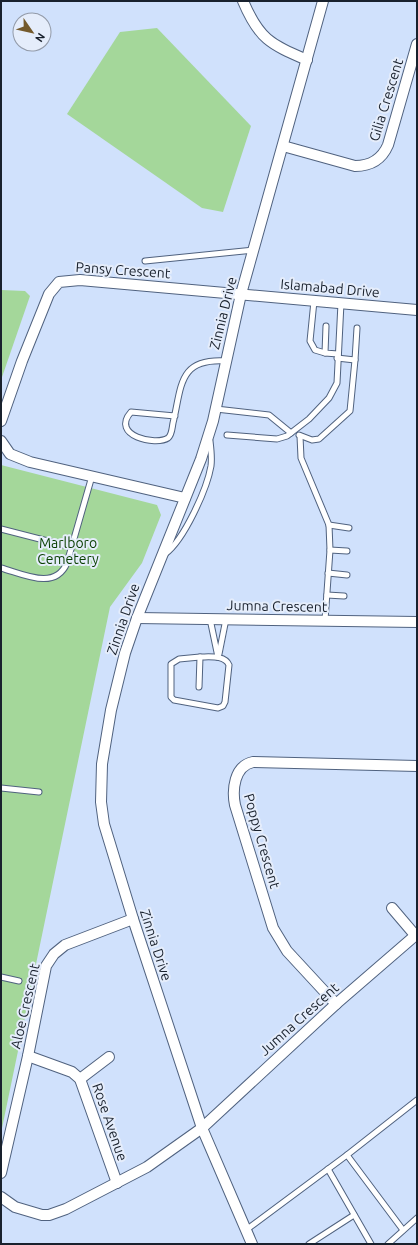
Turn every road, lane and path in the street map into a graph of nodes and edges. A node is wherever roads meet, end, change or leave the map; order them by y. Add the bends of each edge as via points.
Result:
1 (243, 1) edge
2 (323, 1) edge
3 (417, 44) edge
4 (307, 60) junction
5 (283, 146) junction
6 (254, 250) junction
7 (146, 261) dead end
8 (241, 294) junction
9 (314, 301) junction
10 (341, 303) junction
11 (417, 310) edge
12 (326, 326) dead end
13 (357, 328) dead end
14 (325, 353) junction
15 (338, 356) junction
16 (355, 360) junction
17 (226, 361) junction
18 (216, 409) junction
19 (175, 416) junction
20 (1, 421) edge
21 (293, 432) junction
22 (209, 434) junction
23 (227, 435) dead end
24 (300, 436) junction
25 (1, 440) edge
26 (92, 476) junction
27 (185, 498) junction
28 (330, 524) junction
29 (349, 528) dead end
30 (1, 529) edge
31 (71, 548) junction
32 (330, 550) junction
33 (347, 551) dead end
34 (161, 557) junction
35 (1, 568) edge
36 (328, 573) junction
37 (346, 575) dead end
38 (326, 595) junction
39 (344, 596) dead end
40 (137, 618) junction
41 (210, 619) junction
42 (226, 619) junction
43 (325, 620) junction
44 (417, 622) edge
45 (200, 657) junction
46 (218, 657) junction
47 (199, 686) dead end
48 (417, 766) edge
49 (1, 788) edge
50 (39, 792) dead end
51 (392, 908) dead end
52 (133, 919) junction
53 (416, 934) edge
54 (1, 977) edge
55 (19, 981) dead end
56 (336, 1004) junction
57 (28, 1056) junction
58 (109, 1057) dead end
59 (80, 1079) junction
60 (417, 1100) edge
61 (202, 1128) junction
62 (347, 1155) junction
63 (328, 1170) junction
64 (1, 1173) edge
65 (117, 1183) junction
66 (1, 1197) edge
67 (354, 1215) junction
68 (417, 1218) edge
69 (246, 1230) junction
70 (403, 1230) junction
71 (252, 1244) edge
72 (309, 1244) edge
73 (371, 1244) edge
74 (388, 1244) edge

1 - 4 street via 252,22 263,36 280,49
2 - 4 street, Zinnia Drive
3 - 5 street, Gilia Crescent via 388,146 380,158 364,166 355,166
4 - 5 street, Zinnia Drive
5 - 6 street, Zinnia Drive
6 - 7 lane
6 - 8 street, Zinnia Drive
8 - 9 street, Islamabad Drive
8 - 17 street, Zinnia Drive
8 - 20 street, Pansy Crescent via 80,280 59,282 46,299
9 - 10 street, Islamabad Drive
9 - 14 lane via 310,341 315,350
10 - 11 street, Islamabad Drive
10 - 15 lane
12 - 14 lane
13 - 16 lane
14 - 15 lane
15 - 16 lane
15 - 21 lane via 336,383 329,398
16 - 24 lane via 350,411 319,439 312,440
17 - 18 street, Zinnia Drive
17 - 19 lane via 212,360 194,366 182,382
18 - 21 lane via 269,415
18 - 22 street, Zinnia Drive
19 - 19 lane via 170,435 162,440 134,436 126,429 125,422 131,412
21 - 23 lane via 277,439
21 - 24 lane
22 - 27 street, Zinnia Drive
22 - 34 lane via 212,458 209,475 184,533 172,549
24 - 28 lane via 301,458
25 - 26 street via 6,450 16,457
26 - 27 street
26 - 31 lane
27 - 34 street, Zinnia Drive
28 - 29 lane
28 - 32 lane
30 - 31 lane
31 - 35 lane via 64,568 51,580
32 - 33 lane
32 - 36 lane
34 - 40 street, Zinnia Drive
36 - 37 lane
36 - 38 lane
38 - 39 lane
38 - 43 lane
40 - 41 street, Jumna Crescent
40 - 52 street, Zinnia Drive via 125,653 113,703 100,784 104,824
41 - 42 street, Jumna Crescent
41 - 46 lane
42 - 43 street, Jumna Crescent
42 - 46 lane
43 - 44 street, Jumna Crescent
45 - 46 lane
45 - 46 lane via 179,659 172,664 170,695 174,700 218,708 225,702 229,665 226,659
45 - 47 lane
48 - 56 street, Poppy Crescent via 252,762 245,766 235,780 235,805 273,928 287,951
49 - 50 lane
51 - 53 street
52 - 57 street, Aloe Crescent via 65,945 50,959 46,966
52 - 61 street, Zinnia Drive
53 - 56 street, Jumna Crescent
54 - 55 lane
56 - 61 street, Jumna Crescent
57 - 59 street, Rose Avenue via 72,1072
57 - 64 street, Aloe Crescent
58 - 59 street
59 - 65 street, Rose Avenue
60 - 62 lane
61 - 65 street via 147,1167
61 - 69 street, Zinnia Drive
62 - 63 lane
62 - 70 lane
63 - 67 lane
63 - 69 lane
65 - 66 street via 49,1215 15,1207
67 - 72 lane
67 - 73 lane
68 - 70 lane
69 - 71 street, Zinnia Drive
70 - 74 lane

